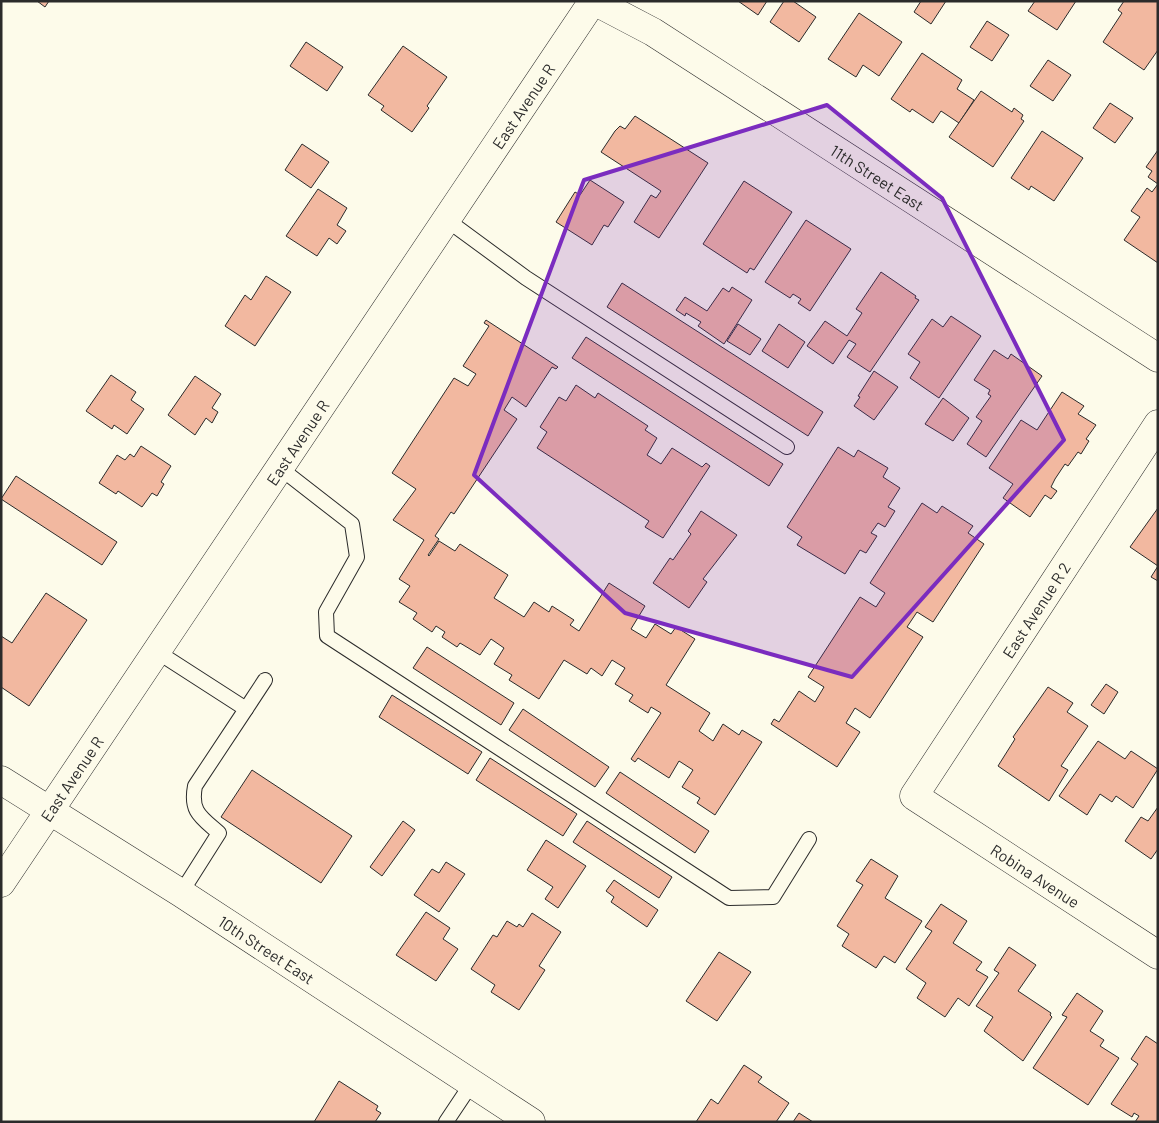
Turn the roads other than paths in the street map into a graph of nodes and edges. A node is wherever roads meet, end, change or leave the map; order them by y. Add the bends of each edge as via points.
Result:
1 (594, 1) edge
2 (448, 220) junction
3 (1158, 358) edge
4 (1158, 424) edge
5 (787, 447) dead end
6 (280, 468) junction
7 (156, 651) junction
8 (265, 680) dead end
9 (246, 709) junction
10 (1, 780) edge
11 (914, 796) joint
12 (49, 811) junction
13 (809, 839) dead end
14 (1, 882) edge
15 (181, 893) junction
16 (1158, 955) edge
17 (472, 1083) junction
18 (446, 1122) edge
19 (531, 1122) edge

1 - 2 main road, East Avenue R
1 - 3 main road, 11th Street East via 653,32
2 - 5 lane via 526,278
2 - 6 main road, East Avenue R
4 - 11 main road, East Avenue R 2
6 - 7 main road, East Avenue R
6 - 13 lane via 352,524 357,557 326,612 327,636 729,898 773,897
7 - 9 lane
7 - 12 main road, East Avenue R
8 - 9 lane
9 - 15 lane via 195,786 192,800 197,813 220,833
10 - 12 main road, 10th Street East
11 - 16 main road, Robina Avenue
12 - 14 main road, East Avenue R
12 - 15 main road, 10th Street East
15 - 17 main road, 10th Street East
17 - 18 lane
17 - 19 main road, 10th Street East

